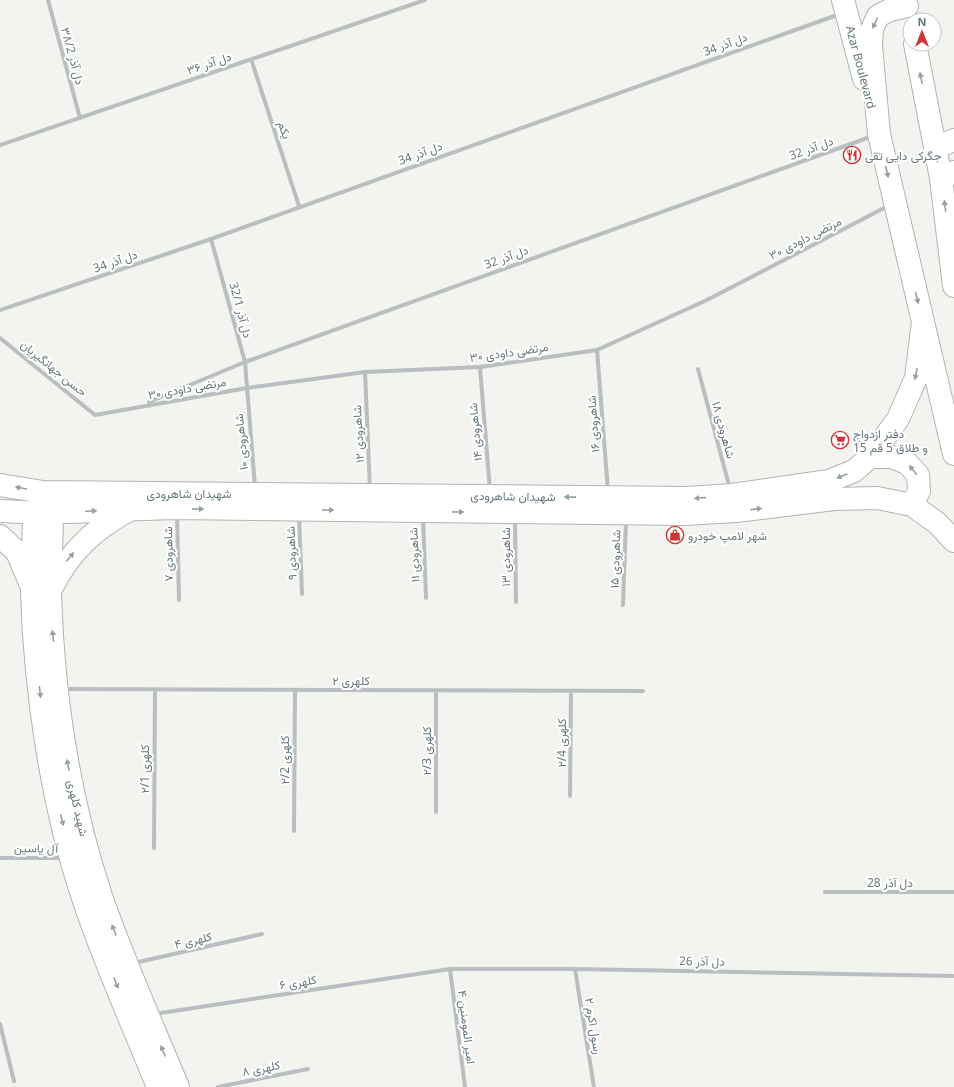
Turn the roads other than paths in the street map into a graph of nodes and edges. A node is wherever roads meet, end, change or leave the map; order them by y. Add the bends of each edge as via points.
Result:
1 (48, 0) edge
2 (425, 0) edge
3 (844, 6) edge
4 (908, 9) edge
5 (917, 52) edge
6 (251, 59) junction
7 (80, 118) junction
8 (879, 134) junction
9 (944, 144) edge
10 (0, 145) edge
11 (947, 175) edge
12 (894, 204) junction
13 (300, 206) junction
14 (211, 239) junction
15 (954, 286) edge
16 (0, 310) edge
17 (923, 322) junction
18 (0, 338) edge
19 (597, 350) junction
20 (245, 362) junction
21 (480, 367) junction
22 (698, 369) dead end
23 (365, 372) junction
24 (247, 388) junction
25 (142, 405) junction
26 (95, 414) joint
27 (954, 454) edge
28 (870, 457) junction
29 (0, 484) edge
30 (43, 492) junction
31 (256, 494) junction
32 (370, 494) junction
33 (490, 495) junction
34 (732, 495) junction
35 (608, 498) junction
36 (912, 505) junction
37 (177, 508) junction
38 (131, 509) junction
39 (299, 510) junction
40 (0, 511) edge
41 (423, 511) junction
42 (515, 512) junction
43 (43, 513) junction
44 (626, 514) junction
45 (0, 536) edge
46 (954, 541) edge
47 (41, 590) junction
48 (302, 594) dead end
49 (426, 598) dead end
50 (179, 600) dead end
51 (516, 602) dead end
52 (623, 605) dead end
53 (58, 689) junction
54 (155, 690) junction
55 (294, 690) junction
56 (436, 691) junction
57 (571, 691) junction
58 (643, 691) dead end
59 (570, 796) dead end
60 (436, 812) dead end
61 (294, 831) dead end
62 (154, 848) dead end
63 (81, 856) junction
64 (0, 858) edge
65 (825, 892) dead end
66 (954, 892) edge
67 (262, 934) dead end
68 (128, 964) junction
69 (450, 969) junction
70 (575, 969) junction
71 (954, 976) edge
72 (148, 1015) junction
73 (0, 1024) edge
74 (308, 1069) dead end
75 (14, 1081) dead end
76 (158, 1087) edge
77 (178, 1087) edge
78 (218, 1087) edge
79 (464, 1087) edge
80 (594, 1087) edge

1 - 7 street, دل آذر ۳۸/2
2 - 6 street, دل آذر ۳۶
3 - 8 main road, Azar Boulevard
3 - 13 street, دل آذر 34
4 -> 8 main road via 890,10 878,16 872,29 871,46
9 -> 5 main road
6 - 7 street, دل آذر ۳۶
6 - 13 street, یکم
7 - 10 street, دل آذر ۳۶
8 -> 12 main road
8 - 20 street, دل آذر 32
9 - 11 main road
15 -> 11 main road
12 -> 17 main road
12 - 19 street, ۳۰ مرتضی داودی via 707,300
13 - 14 street, دل آذر 34
14 - 16 street, دل آذر 34
14 - 20 street, دل آذر 32/1
17 - 27 main road
17 -> 28 main road, شهیدان شاهرودی via 916,378 898,419
18 - 26 street, حسن جهانگیریان
19 - 21 street, ۳۰ مرتضی داودی
19 - 35 street, شاهرودی ۱۶
20 - 24 street, دل آذر 32/1
20 - 25 street, دل آذر 32
21 - 23 street, ۳۰ مرتضی داودی
21 - 33 street, شاهرودی ۱۴
22 - 34 street, شاهرودی ۱۸
23 - 24 street, ۳۰ مرتضی داودی
23 - 32 street, شاهرودی ۱۲
24 - 25 street, ۳۰ مرتضی داودی
24 - 31 street, شاهرودی ۱۰
25 - 26 street, ۳۰ مرتضی داودی
28 -> 34 main road, شهیدان شاهرودی via 854,471 829,481
36 -> 28 main road via 920,491 918,475 908,463 892,458
30 -> 29 main road, شهیدان شاهرودی
30 - 31 main road, شهیدان شاهرودی
30 - 43 main road
31 - 32 main road, شهیدان شاهرودی
32 - 33 main road, شهیدان شاهرودی
35 -> 33 main road, شهیدان شاهرودی
34 -> 35 main road, شهیدان شاهرودی
44 -> 36 main road, شهیدان شاهرودی via 736,511 834,499 877,498
36 - 46 main road, شهیدان شاهرودی via 937,523
37 - 38 main road, شهیدان شاهرودی
37 -> 39 main road, شهیدان شاهرودی
37 - 50 street, ۷ شاهرودی
43 -> 38 main road, شهیدان شاهرودی
47 -> 38 main road via 84,540
39 -> 41 main road, شهیدان شاهرودی
39 - 48 street, ۹ شاهرودی
40 - 43 main road, شهیدان شاهرودی
41 -> 42 main road, شهیدان شاهرودی
41 - 49 street, ۱۱ شاهرودی
42 - 44 main road, شهیدان شاهرودی
42 - 51 street, ۱۳ شاهرودی
43 - 47 main road, شهید کلهری
44 - 52 street, ۱۵ شاهرودی
45 - 47 main road via 17,552
53 -> 47 main road, شهید کلهری via 52,627
47 -> 63 main road, شهید کلهری via 34,628 49,761
53 - 54 street, کلهری ۲
63 -> 53 main road, شهید کلهری
54 - 55 street, کلهری ۲
54 - 62 street, کلهری ۲/1
55 - 56 street, کلهری ۲
55 - 61 street, کلهری ۲/2
56 - 57 street, کلهری ۲
56 - 60 street, کلهری ۲/3
57 - 58 street, کلهری ۲
57 - 59 street, کلهری ۲/4
63 - 64 street, آل یاسین
68 -> 63 main road, شهید کلهری via 101,895
63 -> 76 main road, شهید کلهری via 84,901
65 - 66 street, دل آذر 28
67 - 68 street, کلهری ۴
68 - 72 main road, شهید کلهری
69 - 70 street, دل آذر 26
69 - 72 street, کلهری ۶
69 - 79 street, امیر المومنین ۴
70 - 71 street, دل آذر 26
70 - 80 street, رسول اکرم ۲
77 -> 72 main road, شهید کلهری
73 - 75 street
74 - 78 street, کلهری ۸

